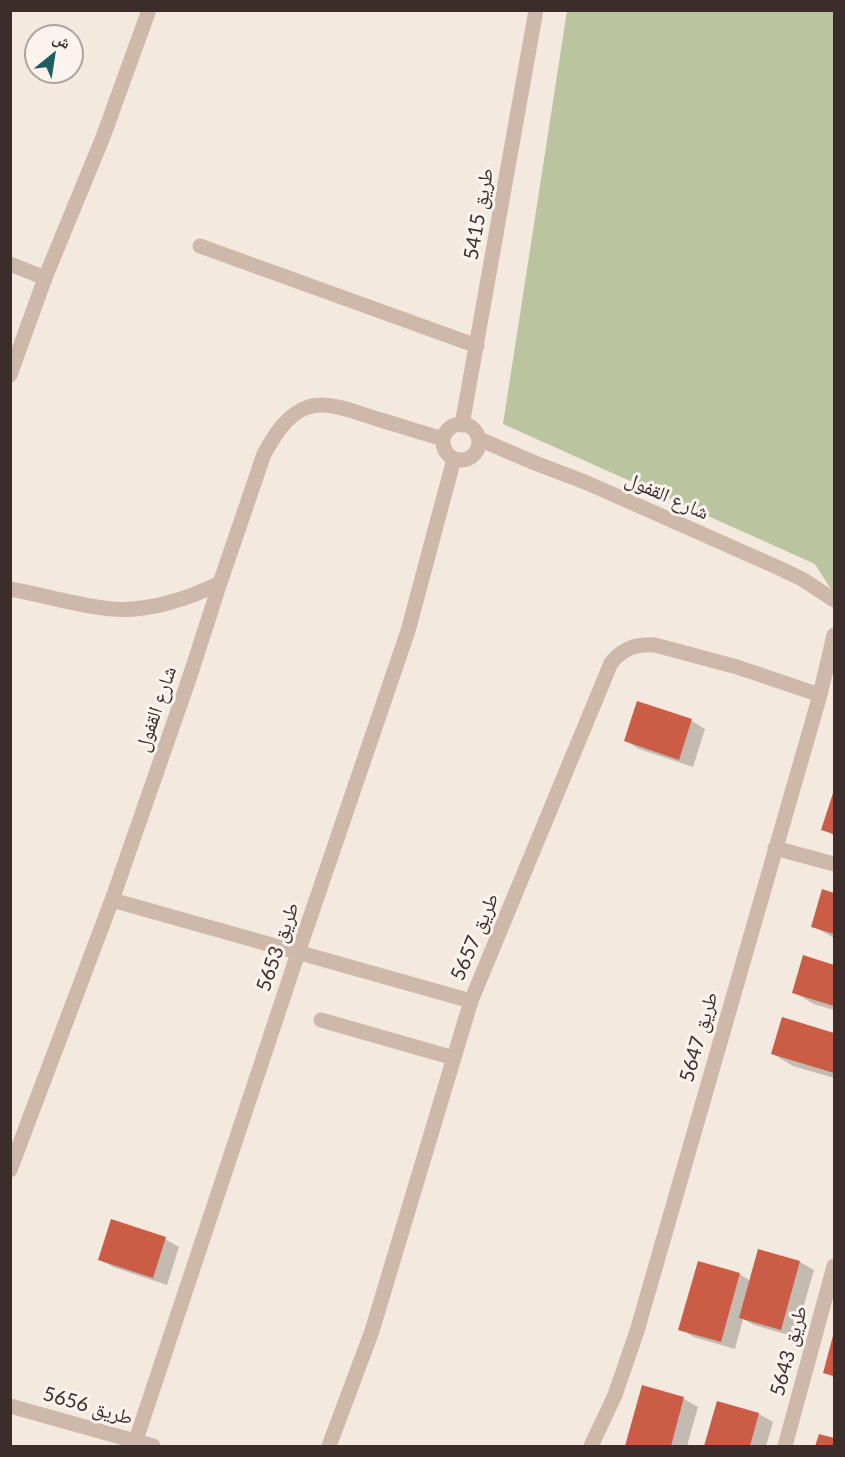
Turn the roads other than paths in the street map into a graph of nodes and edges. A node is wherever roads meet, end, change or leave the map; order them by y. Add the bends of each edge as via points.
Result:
1 (149, 10) edge
2 (536, 10) edge
3 (200, 246) dead end
4 (10, 264) edge
5 (45, 278) junction
6 (477, 346) junction
7 (10, 375) edge
8 (462, 425) junction
9 (443, 439) junction
10 (479, 439) junction
11 (454, 459) junction
12 (220, 583) junction
13 (10, 589) edge
14 (834, 600) edge
15 (834, 635) edge
16 (820, 695) junction
17 (775, 848) junction
18 (834, 864) edge
19 (112, 900) junction
20 (298, 953) junction
21 (471, 1001) junction
22 (321, 1020) dead end
23 (454, 1058) junction
24 (10, 1170) edge
25 (834, 1266) edge
26 (10, 1406) edge
27 (135, 1444) edge
28 (153, 1446) edge
29 (329, 1446) edge
30 (591, 1446) edge
31 (785, 1446) edge

1 - 5 street via 103,137
2 - 6 street, طريق 5415
3 - 6 street
4 - 5 street
5 - 7 street
6 - 8 street, طريق 5415
8 - 9 street via 447,431
8 - 10 street via 475,431
9 - 11 street via 444,449
9 - 12 street, شارع القفول via 341,408 317,405 299,412 282,426 264,454
10 - 11 street via 474,454 465,460
10 - 14 street, شارع القفول via 779,568
11 - 20 street, طريق 5653 via 408,632
12 - 13 street via 182,599 132,609 112,609
12 - 19 street, شارع القفول
15 - 16 street, طريق 5647
16 - 17 street, طريق 5647
16 - 21 street, طريق 5657 via 655,645 632,646 617,656
17 - 18 street
17 - 30 street, طريق 5647 via 637,1331 615,1395
19 - 20 street
19 - 24 street, شارع القفول
20 - 21 street
20 - 27 street, طريق 5653
21 - 23 street, طريق 5657
22 - 23 street
23 - 29 street, طريق 5657 via 372,1332
25 - 31 street, طريق 5643
26 - 27 street, طريق 5656
27 - 28 street, طريق 5656

